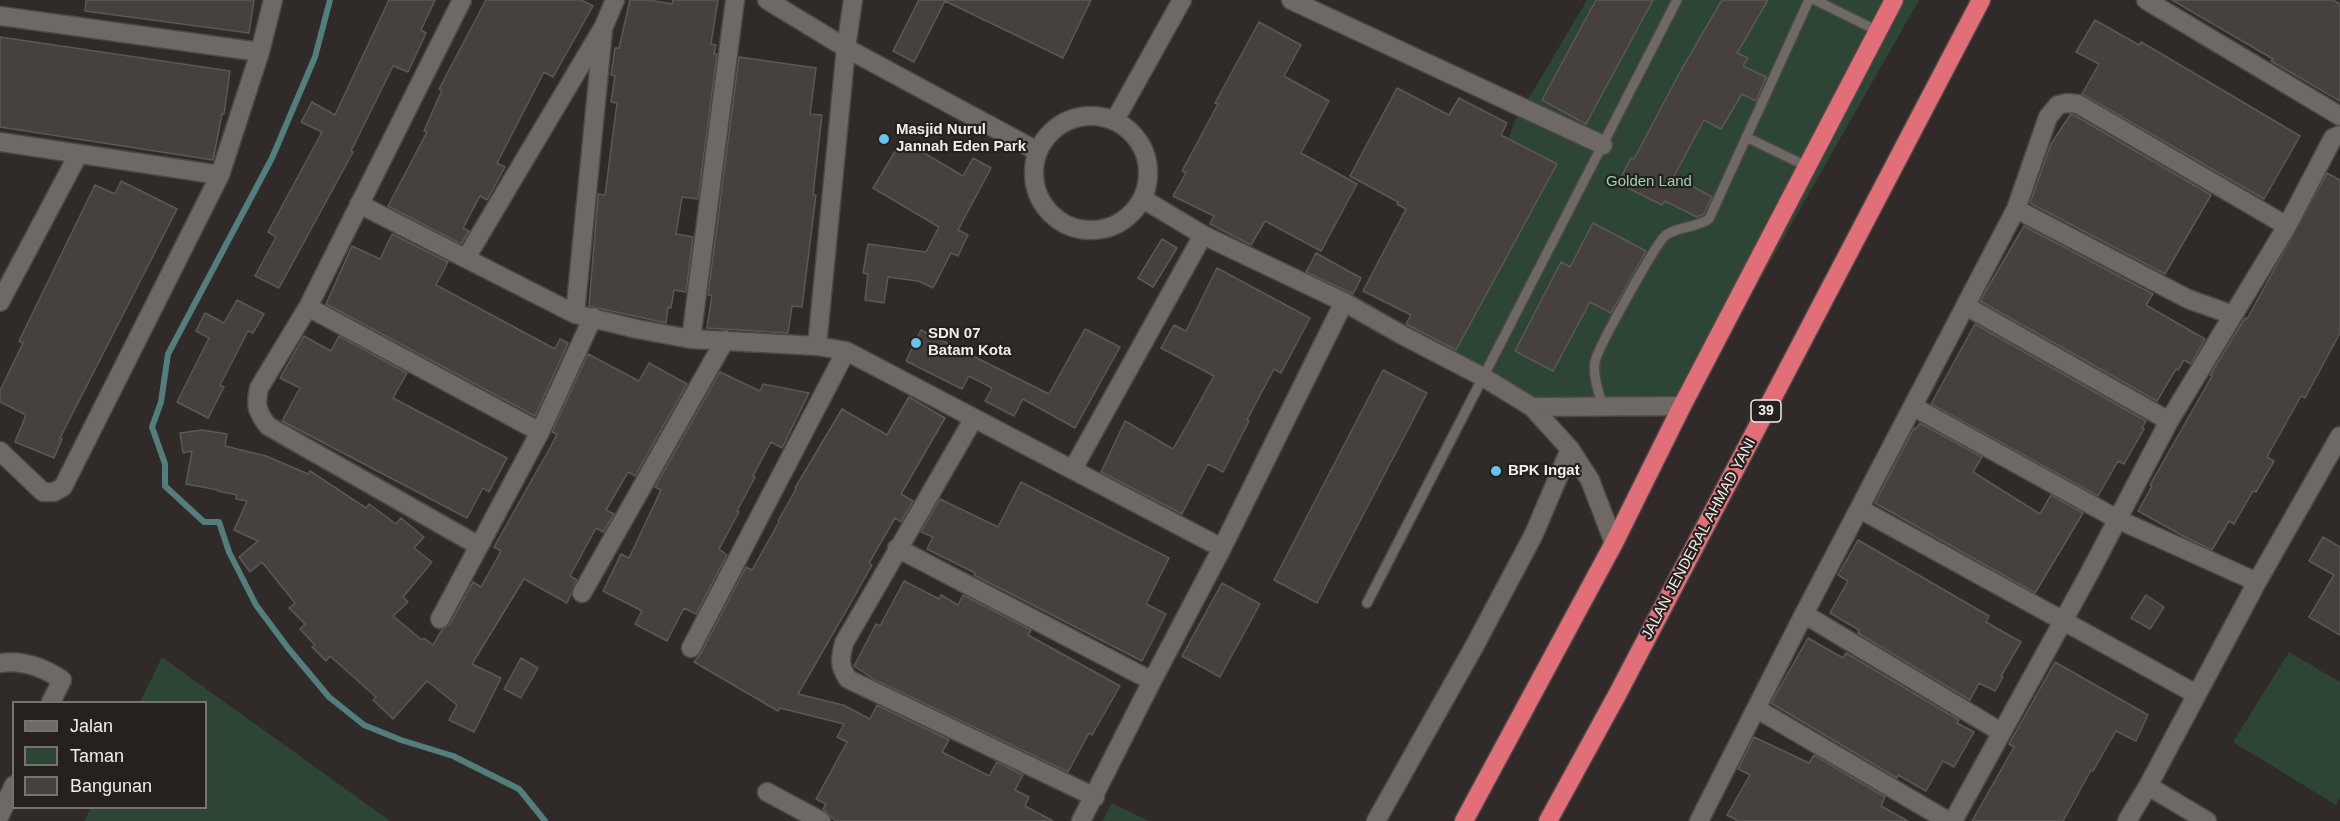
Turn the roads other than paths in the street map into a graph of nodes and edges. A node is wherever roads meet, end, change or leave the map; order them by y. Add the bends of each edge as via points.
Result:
1 (273, 0) edge
2 (462, 0) edge
3 (615, 0) edge
4 (735, 0) edge
5 (767, 0) edge
6 (853, 0) edge
7 (1182, 0) edge
8 (1291, 0) edge
9 (1677, 0) edge
10 (1809, 0) edge
11 (1815, 0) edge
12 (1894, 0) edge
13 (1981, 0) edge
14 (2146, 0) edge
15 (0, 15) edge
16 (604, 26) junction
17 (1878, 31) junction
18 (846, 48) junction
19 (260, 52) junction
20 (2340, 116) edge
21 (1115, 120) junction
22 (2340, 135) edge
23 (1746, 137) junction
24 (0, 142) edge
25 (1603, 146) junction
26 (1037, 151) junction
27 (78, 155) junction
28 (1806, 166) junction
29 (220, 176) junction
30 (1143, 199) junction
31 (359, 204) junction
32 (2016, 209) junction
33 (2287, 226) junction
34 (1203, 235) junction
35 (466, 258) junction
36 (0, 302) edge
37 (1344, 302) junction
38 (1966, 306) junction
39 (308, 307) junction
40 (584, 315) junction
41 (2233, 315) junction
42 (691, 339) junction
43 (724, 340) junction
44 (817, 346) junction
45 (846, 351) junction
46 (1483, 377) junction
47 (1682, 406) junction
48 (1532, 407) junction
49 (1603, 407) junction
50 (1914, 407) junction
51 (974, 418) junction
52 (2169, 421) junction
53 (540, 432) junction
54 (2340, 436) edge
55 (1570, 449) junction
56 (0, 451) edge
57 (1073, 469) junction
58 (1860, 509) junction
59 (2117, 519) junction
60 (1614, 543) junction
61 (479, 546) junction
62 (897, 548) junction
63 (1222, 548) junction
64 (2257, 582) junction
65 (582, 593) dead end
66 (1367, 603) dead end
67 (1804, 614) junction
68 (440, 619) dead end
69 (2063, 619) junction
70 (691, 648) dead end
71 (0, 663) edge
72 (1152, 681) junction
73 (2196, 694) junction
74 (52, 701) edge
75 (1757, 709) junction
76 (2001, 732) junction
77 (2148, 786) junction
78 (12, 789) edge
79 (767, 792) dead end
80 (1095, 797) junction
81 (0, 815) edge
82 (1707, 818) edge
83 (821, 821) edge
84 (1081, 821) edge
85 (1376, 821) edge
86 (1464, 821) edge
87 (1548, 821) edge
88 (1948, 821) edge
89 (1953, 821) edge
90 (2127, 821) edge
91 (2207, 821) edge

1 - 19 street
2 - 31 street
3 - 16 street
4 - 42 street
5 - 18 street
6 - 18 street
7 - 21 street
8 - 25 street
9 - 25 lane
10 - 23 lane
11 - 17 lane
12 - 17 highway
13 - 87 highway, JALAN JENDERAL AHMAD YANI / 39
14 - 20 street
15 - 19 street
16 - 35 street
16 - 40 street
17 - 28 highway
18 - 26 street
18 - 44 street
19 - 29 street
21 - 26 street via 1098,115 1079,116 1061,123
21 - 30 street via 1131,131 1149,163
22 - 33 street via 2332,138
23 - 28 lane
23 - 49 lane via 1708,219 1665,235 1605,335 1594,373
24 - 27 street
25 - 46 lane
26 - 30 street via 1033,170 1036,189 1044,207 1067,225 1096,230 1115,226 1131,215
27 - 29 street
27 - 36 street
28 - 47 highway
29 - 56 street via 63,487 43,492
30 - 34 street
31 - 35 street
31 - 39 street
32 - 33 street via 2048,117 2058,105 2067,103 2078,104
32 - 38 street
32 - 41 street via 2188,299
33 - 41 street
34 - 37 street
34 - 57 street
35 - 40 street
37 - 46 street
37 - 63 street
38 - 50 street
38 - 52 street
39 - 53 street
39 - 61 street via 259,387 255,402 258,414 268,426
40 - 42 street
40 - 53 street
41 - 52 street
42 - 43 street
43 - 44 street
43 - 65 street
44 - 45 street
45 - 51 street
45 - 70 street
46 - 48 street
46 - 66 lane
47 - 49 street
47 - 60 highway
48 - 49 street
48 - 55 street
50 - 58 street
50 - 59 street
51 - 57 street
51 - 62 street
52 - 59 street
53 - 61 street
54 - 64 street
55 - 60 street via 1590,480
55 - 85 street via 1534,534
57 - 63 street
58 - 67 street
58 - 69 street
59 - 64 street
59 - 69 street
60 - 86 highway
61 - 68 street
62 - 72 street
62 - 80 street via 844,643 840,668 848,679
63 - 72 street
64 - 73 street
67 - 75 street
67 - 76 street
69 - 73 street
69 - 76 street
71 - 74 street via 10,661 44,668 62,680
72 - 80 street
73 - 77 street
75 - 82 street
75 - 88 street
76 - 89 street
77 - 90 street
77 - 91 street
78 - 81 street
79 - 83 street
80 - 84 street

